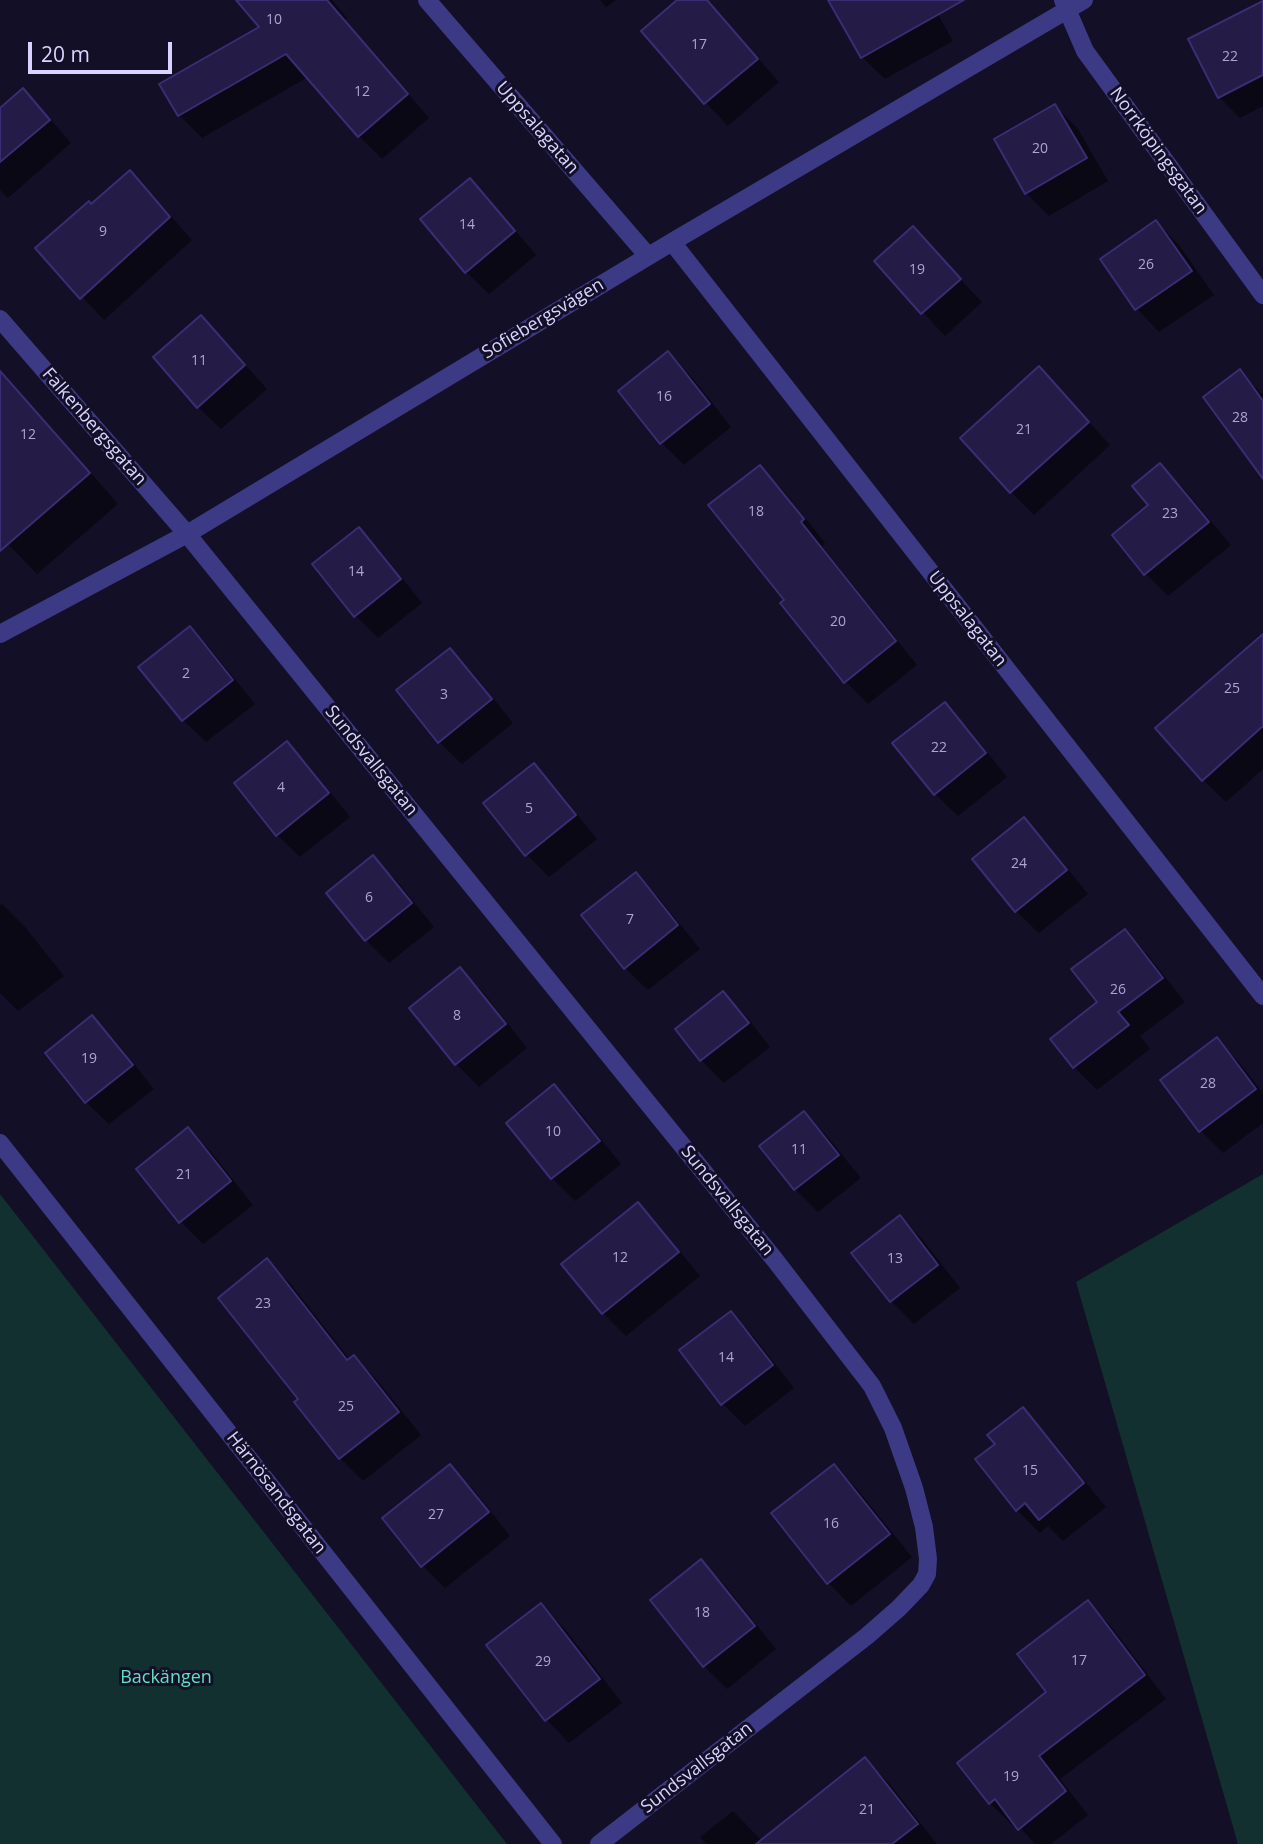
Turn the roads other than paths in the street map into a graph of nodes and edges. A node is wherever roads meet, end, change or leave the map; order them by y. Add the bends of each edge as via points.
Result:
1 (427, 0) edge
2 (1084, 0) edge
3 (1065, 4) edge
4 (672, 242) junction
5 (648, 256) junction
6 (1263, 295) edge
7 (0, 319) edge
8 (187, 534) junction
9 (0, 634) edge
10 (1263, 996) edge
11 (0, 1143) edge
12 (553, 1844) edge
13 (600, 1844) edge

1 - 5 street, Uppsalagatan
2 - 3 street, Sofiebergsvägen
3 - 4 street, Sofiebergsvägen
3 - 6 street, Norrköpingsgatan via 1085,51
4 - 5 street, Sofiebergsvägen
4 - 10 street, Uppsalagatan
5 - 8 street, Sofiebergsvägen
7 - 8 street, Falkenbergsgatan
8 - 9 street, Sofiebergsvägen
8 - 13 street, Sundsvallsgatan via 872,1385 914,1488 927,1544 927,1574 921,1585 867,1636
11 - 12 street, Härnösandsgatan

